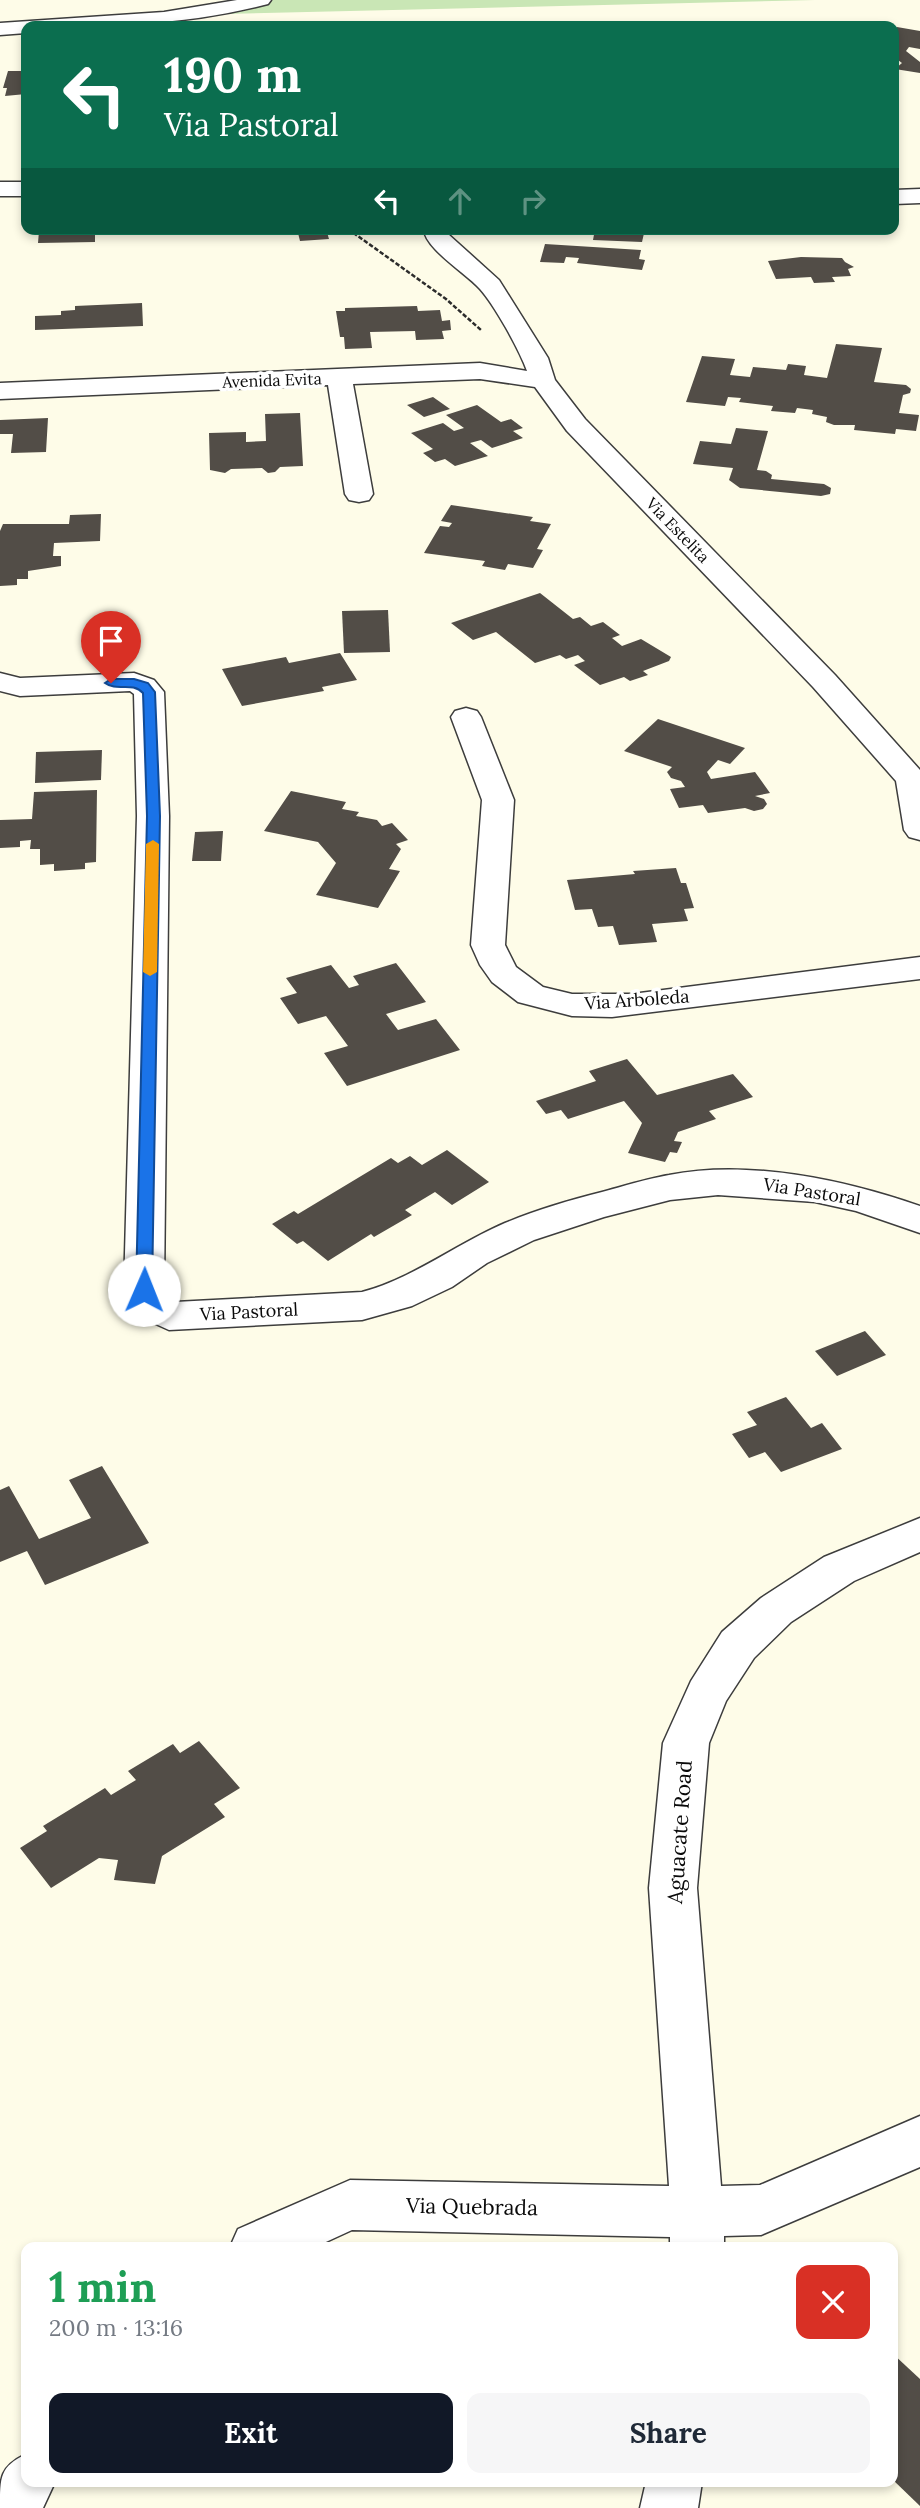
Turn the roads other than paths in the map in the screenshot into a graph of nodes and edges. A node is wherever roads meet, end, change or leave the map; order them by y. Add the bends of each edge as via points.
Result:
1 (261, 0) edge
2 (110, 21) edge
3 (21, 27) edge
4 (0, 29) edge
5 (0, 189) edge
6 (21, 189) edge
7 (920, 196) edge
8 (899, 197) edge
9 (436, 235) edge
10 (339, 377) junction
11 (534, 379) junction
12 (0, 391) edge
13 (359, 494) dead end
14 (0, 682) edge
15 (466, 717) dead end
16 (920, 830) edge
17 (920, 968) edge
18 (920, 1220) edge
19 (920, 1534) edge
20 (920, 2140) edge
21 (697, 2229) edge
22 (268, 2242) edge
23 (23, 2487) edge
24 (673, 2487) edge
25 (8, 2508) edge
26 (669, 2508) edge

1 - 2 street via 220,12
3 - 4 street
5 - 6 street
7 - 8 street
9 - 11 street, Via Estelita via 490,285 535,358
10 - 11 street, Avenida Evita via 480,371
10 - 12 street, Avenida Evita
10 - 13 street
11 - 16 street, Via Estelita via 824,681 911,779
14 - 18 street, Via Pastoral via 20,687 134,682 149,692 153,816 144,1290 160,1311 169,1316 362,1306 439,1278 474,1254 522,1231 670,1187 718,1182 814,1189
15 - 17 street, Via Arboleda via 498,800 488,945 492,962 526,992 551,1002 647,1003
19 - 21 street, Aguacate Road via 839,1569 776,1610 738,1645 707,1694 686,1743 673,1888
20 - 21 street, Via Quebrada via 761,2210
21 - 22 street, Via Quebrada via 350,2205
23 - 25 street
24 - 26 street

